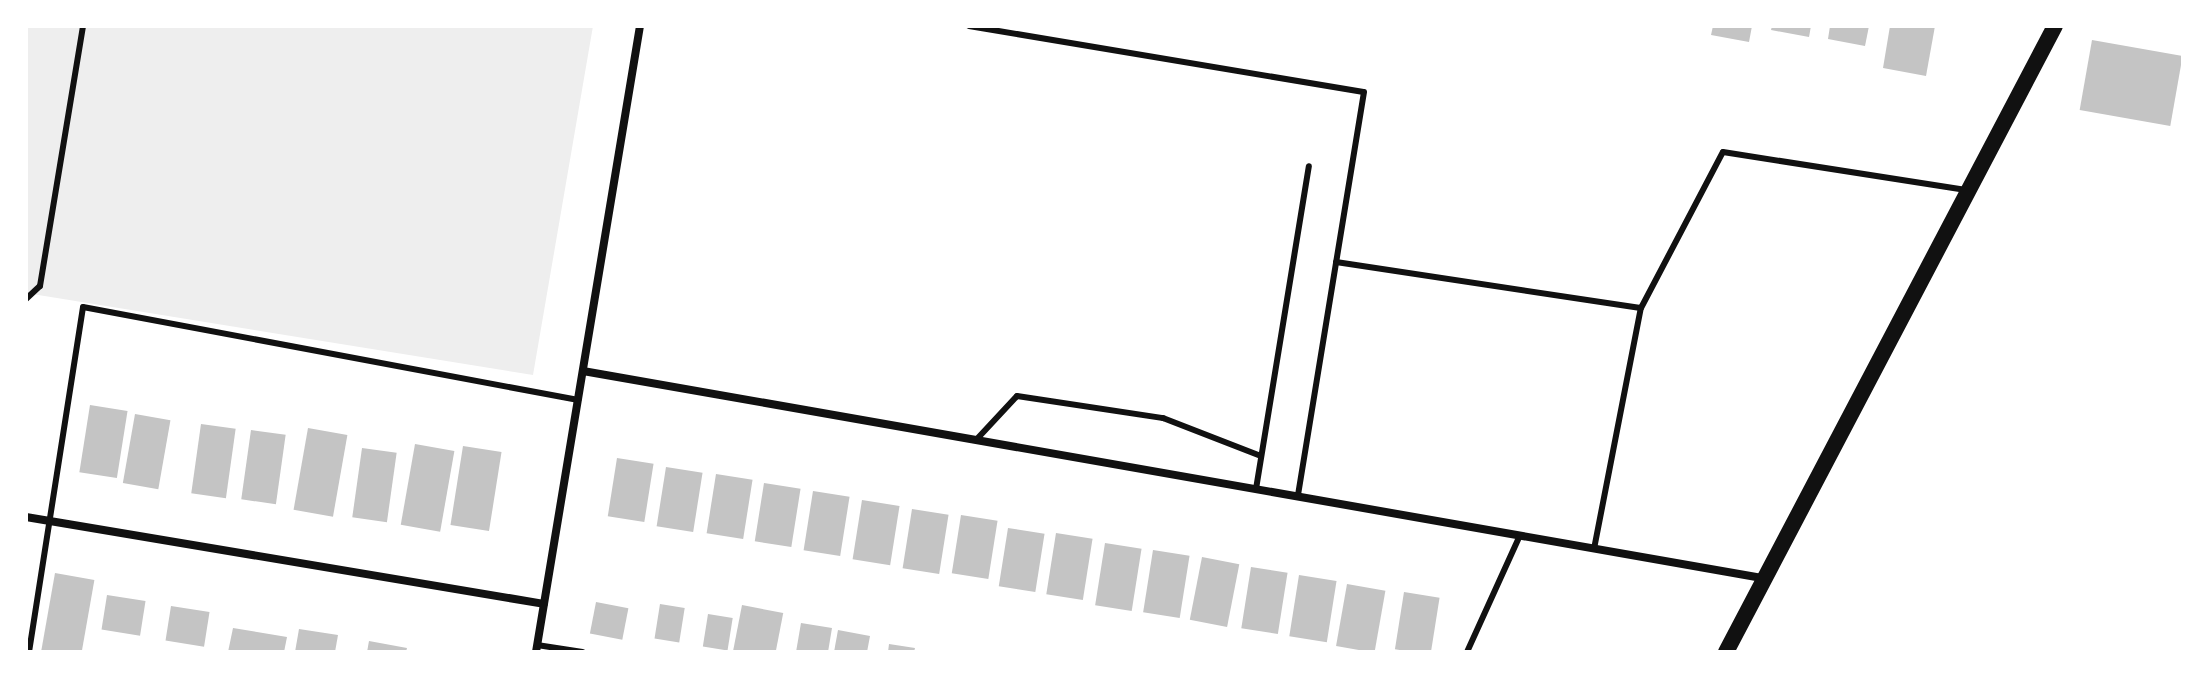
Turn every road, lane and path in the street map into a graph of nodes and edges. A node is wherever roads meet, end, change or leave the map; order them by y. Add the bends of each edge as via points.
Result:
1 (83, 26) edge
2 (640, 26) edge
3 (969, 26) edge
4 (2055, 26) edge
5 (1309, 166) dead end
6 (1966, 190) junction
7 (1336, 262) junction
8 (26, 299) edge
9 (1641, 308) junction
10 (583, 371) junction
11 (578, 400) junction
12 (976, 440) junction
13 (1261, 456) junction
14 (1256, 489) junction
15 (1298, 497) junction
16 (26, 517) edge
17 (50, 521) junction
18 (1520, 535) junction
19 (1594, 549) junction
20 (1762, 578) junction
21 (544, 604) junction
22 (536, 648) edge
23 (29, 652) edge
24 (582, 652) edge
25 (1467, 652) edge
26 (1726, 652) edge

1 - 8 lane via 40,286
2 - 10 street
3 - 7 lane via 1364,92
4 - 6 main road
5 - 13 lane
6 - 9 lane via 1723,152
6 - 20 main road
7 - 9 lane
7 - 15 lane
9 - 19 lane
10 - 11 street
10 - 12 street
11 - 17 lane via 83,307
11 - 21 street
12 - 13 lane via 1017,396 1163,418
12 - 14 street
13 - 14 lane
14 - 15 street
15 - 18 street
16 - 17 street
17 - 21 street
17 - 23 lane
18 - 19 street
18 - 25 lane
19 - 20 street
20 - 26 main road
21 - 22 street
22 - 24 lane

